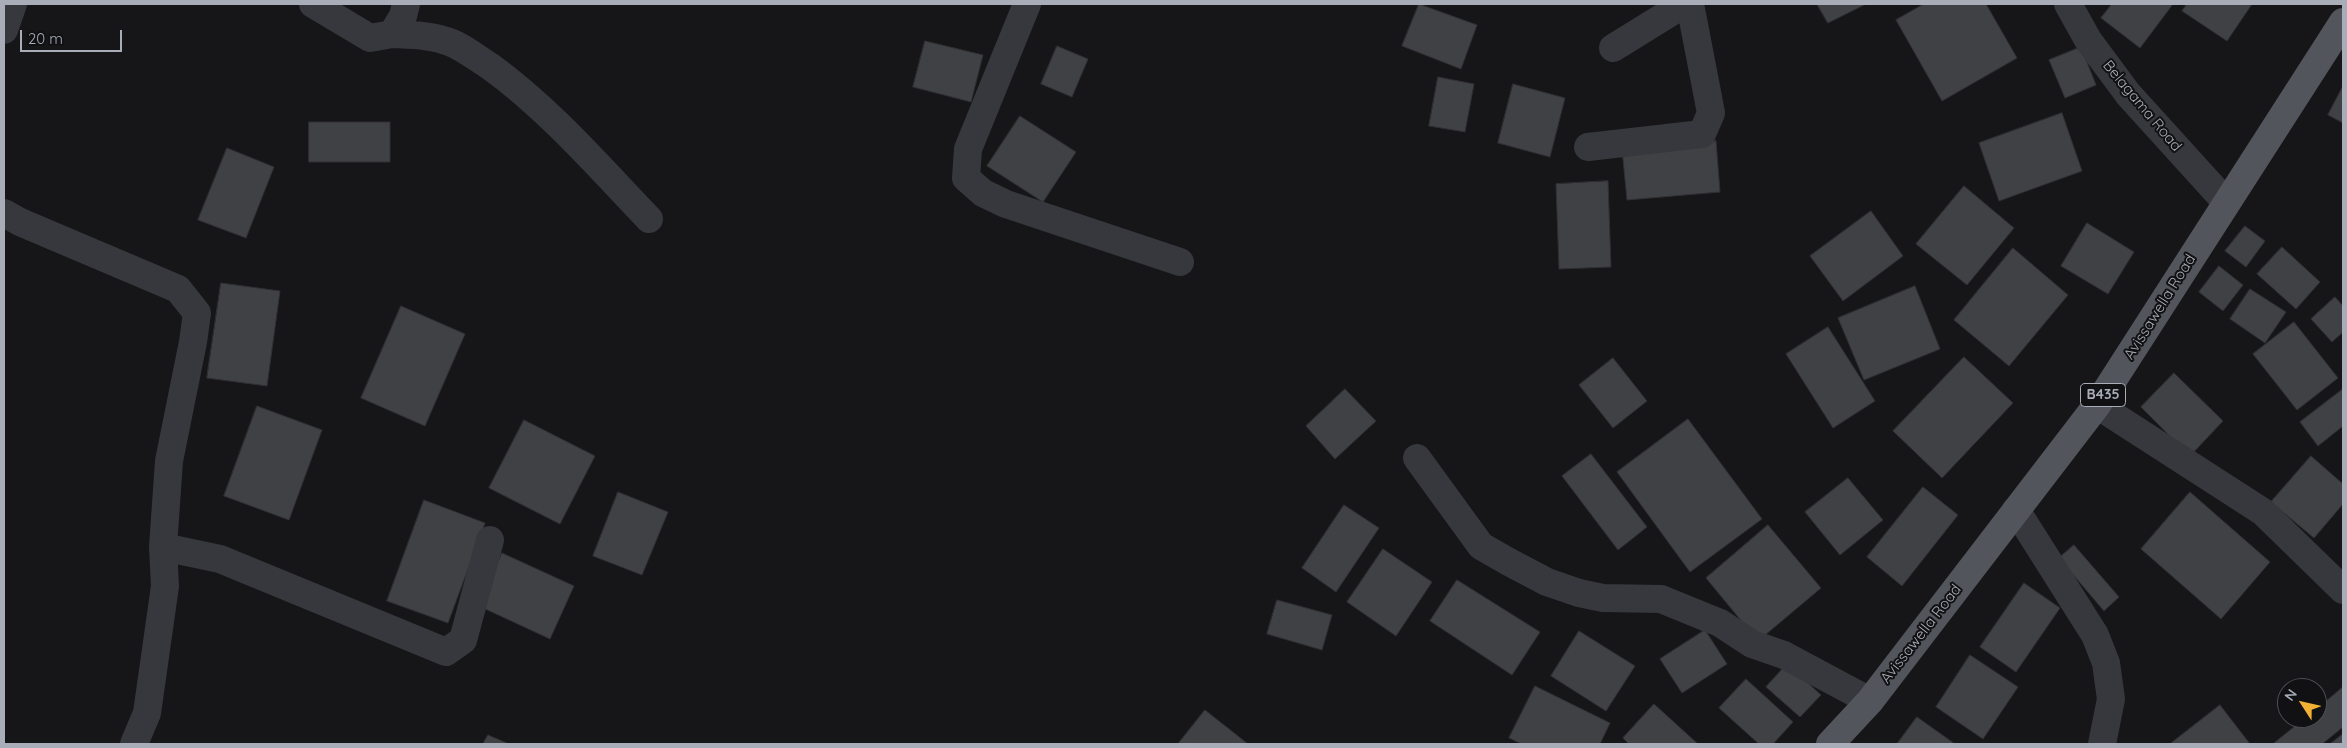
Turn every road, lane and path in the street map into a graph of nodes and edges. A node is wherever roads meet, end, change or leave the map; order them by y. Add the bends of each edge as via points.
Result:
1 (13, 4) edge
2 (313, 4) edge
3 (406, 4) edge
4 (1027, 4) edge
5 (1684, 4) edge
6 (1690, 4) edge
7 (2068, 4) edge
8 (2342, 27) edge
9 (4, 30) edge
10 (392, 34) junction
11 (1613, 48) dead end
12 (1588, 147) dead end
13 (2226, 202) junction
14 (4, 213) edge
15 (649, 220) dead end
16 (1180, 262) dead end
17 (2096, 405) junction
18 (1417, 458) dead end
19 (2016, 510) junction
20 (490, 540) dead end
21 (163, 547) junction
22 (2343, 590) edge
23 (1870, 701) junction
24 (134, 744) edge
25 (1830, 744) edge
26 (2102, 744) edge

1 - 9 street
2 - 10 street via 370,38
3 - 10 street
4 - 16 street via 968,149 966,178 983,193 1006,204
5 - 11 street
6 - 12 street via 1711,113 1702,134
7 - 13 street, Belagama Road via 2088,40 2128,94
8 - 13 main road, Avissawella Road / B435
10 - 15 street via 430,36 452,43 515,84
13 - 17 main road, Avissawella Road / B435
14 - 21 street via 178,289 197,313 169,461
17 - 19 main road, Avissawella Road / B435
17 - 22 street via 2263,512
18 - 23 street via 1481,546 1517,566 1547,582 1595,596 1661,599 1720,622 1752,644 1784,655
19 - 23 main road, Avissawella Road / B435
19 - 26 street via 2095,635 2106,662 2111,700
20 - 21 street via 462,640 446,652 220,559
21 - 24 street via 165,586 147,713
23 - 25 main road, Avissawella Road / B435

